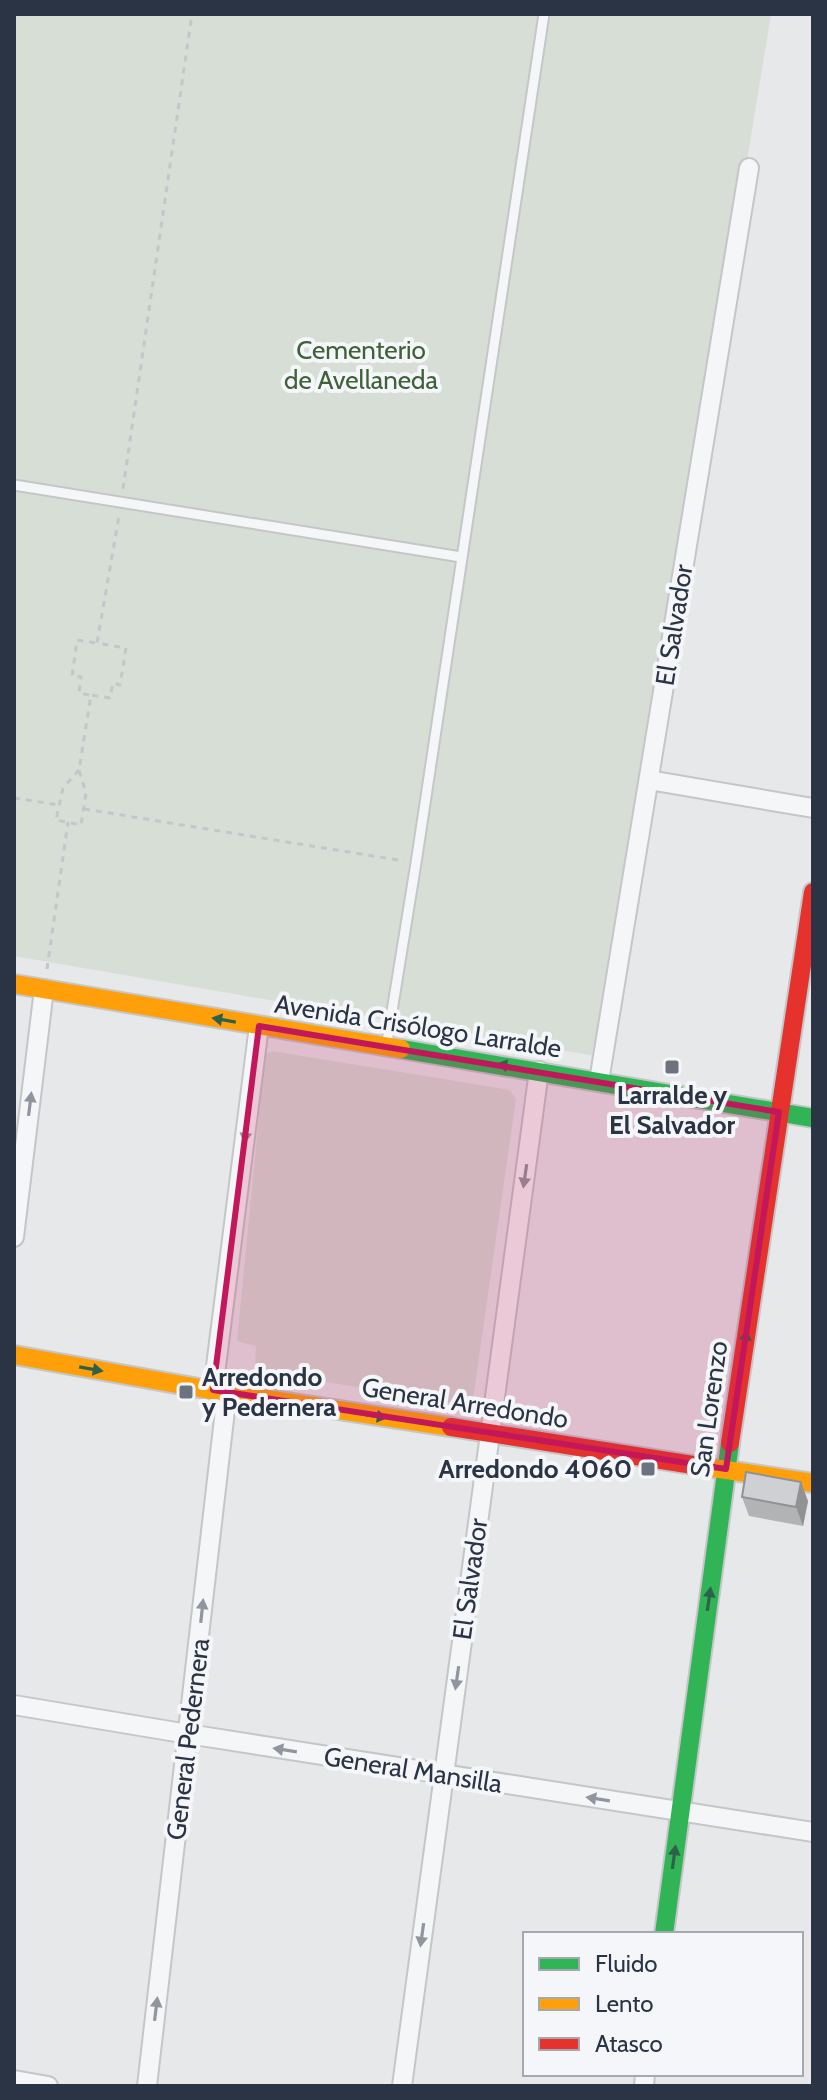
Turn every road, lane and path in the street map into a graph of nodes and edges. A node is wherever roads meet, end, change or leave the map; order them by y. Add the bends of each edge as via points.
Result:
1 (192, 14) edge
2 (544, 14) edge
3 (749, 168) dead end
4 (14, 485) edge
5 (121, 503) junction
6 (461, 557) junction
7 (97, 643) junction
8 (91, 695) junction
9 (79, 770) junction
10 (649, 780) junction
11 (14, 798) edge
12 (59, 805) junction
13 (813, 808) edge
14 (84, 809) junction
15 (68, 822) junction
16 (416, 863) junction
17 (813, 892) edge
18 (14, 984) edge
19 (44, 989) junction
20 (259, 1026) junction
21 (387, 1045) junction
22 (539, 1071) junction
23 (599, 1081) junction
24 (779, 1112) junction
25 (813, 1118) edge
26 (14, 1237) edge
27 (14, 1355) edge
28 (220, 1392) junction
29 (490, 1434) junction
30 (726, 1469) junction
31 (813, 1483) edge
32 (14, 1705) edge
33 (188, 1734) junction
34 (444, 1775) junction
35 (680, 1812) junction
36 (813, 1832) edge
37 (664, 1932) edge
38 (14, 2080) edge
39 (48, 2086) edge
40 (147, 2086) edge
41 (402, 2086) edge

1 - 5 path
2 - 6 lane
3 - 10 street, El Salvador
4 - 5 lane
5 - 6 lane
5 - 7 path
6 - 16 lane
7 - 8 path via 77,640 72,676 81,677 79,693
7 - 8 path via 126,648 120,685 113,683 110,698
8 - 9 path
9 - 12 path via 63,788
9 - 14 path via 86,793
10 - 13 street
10 - 23 street, El Salvador
11 - 12 path
12 - 15 path via 56,820
14 - 15 path via 81,825
14 - 16 path
15 - 19 path
16 - 21 lane
17 - 24 street, San Lorenzo
18 - 19 street, Avenida Crisólogo Larralde
20 -> 19 street, Avenida Crisólogo Larralde
26 -> 19 street
20 - 21 street, Avenida Crisólogo Larralde
20 -> 28 street, General Pedernera
22 -> 21 street, Avenida Crisólogo Larralde
22 - 23 street, Avenida Crisólogo Larralde
22 -> 29 street, El Salvador
23 - 24 street, Avenida Crisólogo Larralde
24 - 25 street, Avenida Crisólogo Larralde
30 -> 24 street, San Lorenzo
27 -> 28 street, General Arredondo
28 -> 29 street, General Arredondo
33 -> 28 street, General Pedernera
29 - 30 street, General Arredondo
29 -> 34 street, El Salvador
30 - 31 street, General Arredondo
35 -> 30 street, San Lorenzo
32 - 33 street, General Mansilla
34 -> 33 street, General Mansilla
40 -> 33 street, General Pedernera
35 -> 34 street, General Mansilla
34 -> 41 street, El Salvador
35 - 36 street, General Mansilla
37 -> 35 street, San Lorenzo
38 - 39 street

